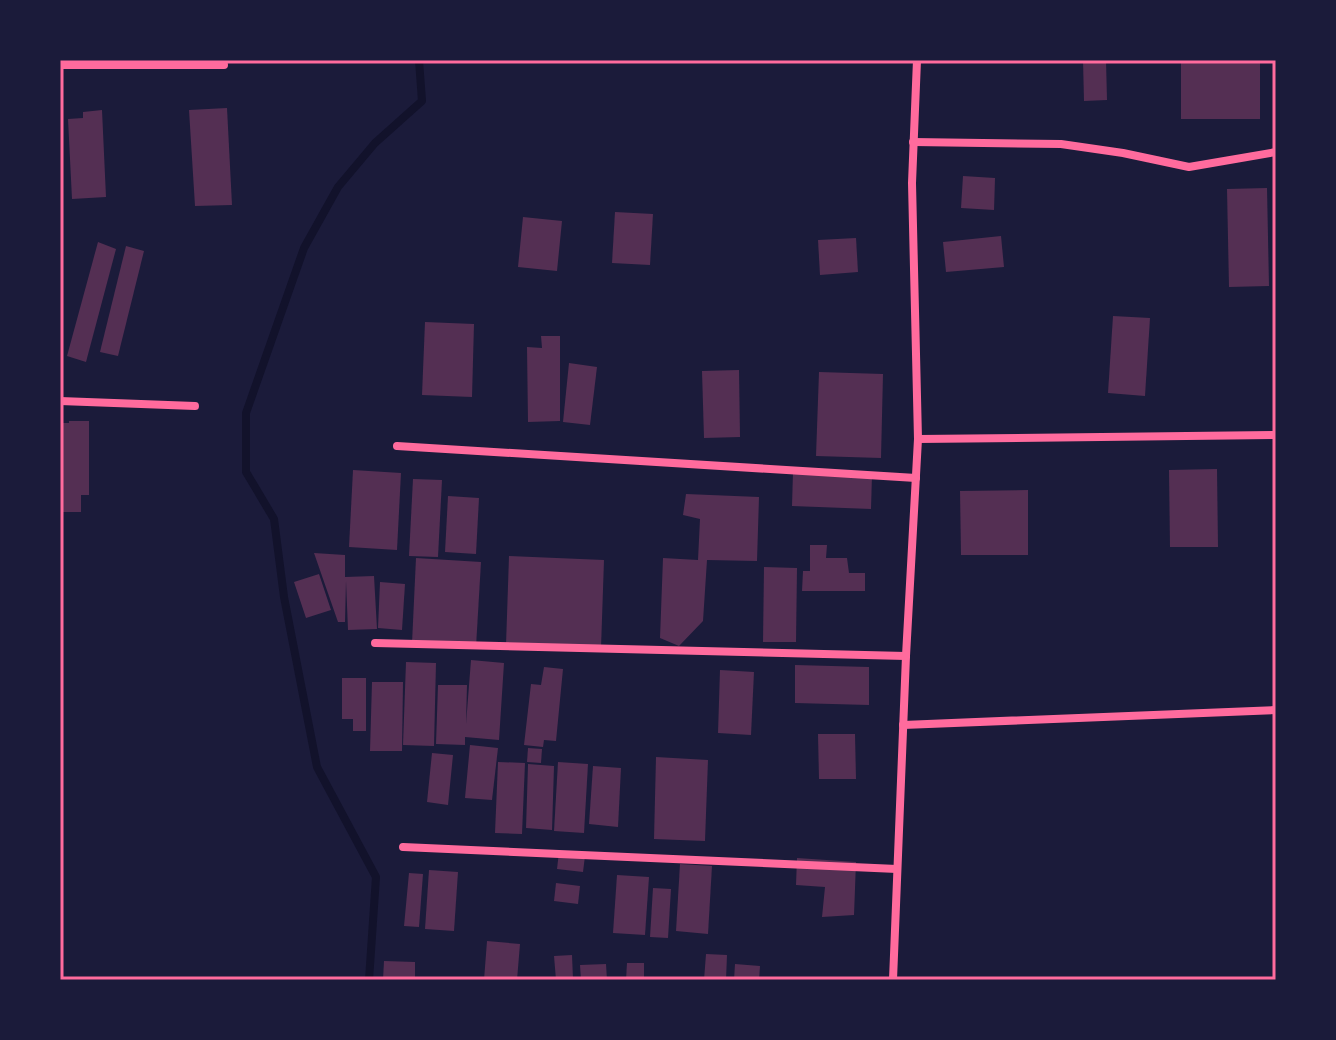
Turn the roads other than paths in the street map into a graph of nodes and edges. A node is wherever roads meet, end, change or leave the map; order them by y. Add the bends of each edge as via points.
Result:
1 (917, 60) edge
2 (60, 65) edge
3 (224, 65) dead end
4 (913, 142) junction
5 (1276, 152) edge
6 (60, 401) edge
7 (195, 406) dead end
8 (1276, 435) edge
9 (918, 439) junction
10 (397, 446) dead end
11 (916, 478) junction
12 (375, 643) dead end
13 (906, 656) junction
14 (1276, 710) edge
15 (903, 725) junction
16 (403, 847) dead end
17 (897, 869) junction
18 (893, 980) edge

1 - 4 street
2 - 3 street
4 - 5 street via 1061,144 1189,167
4 - 9 street
6 - 7 street
8 - 9 street
9 - 11 street
10 - 11 street
11 - 13 street
12 - 13 street
13 - 15 street
14 - 15 street
15 - 17 street
16 - 17 street
17 - 18 street

